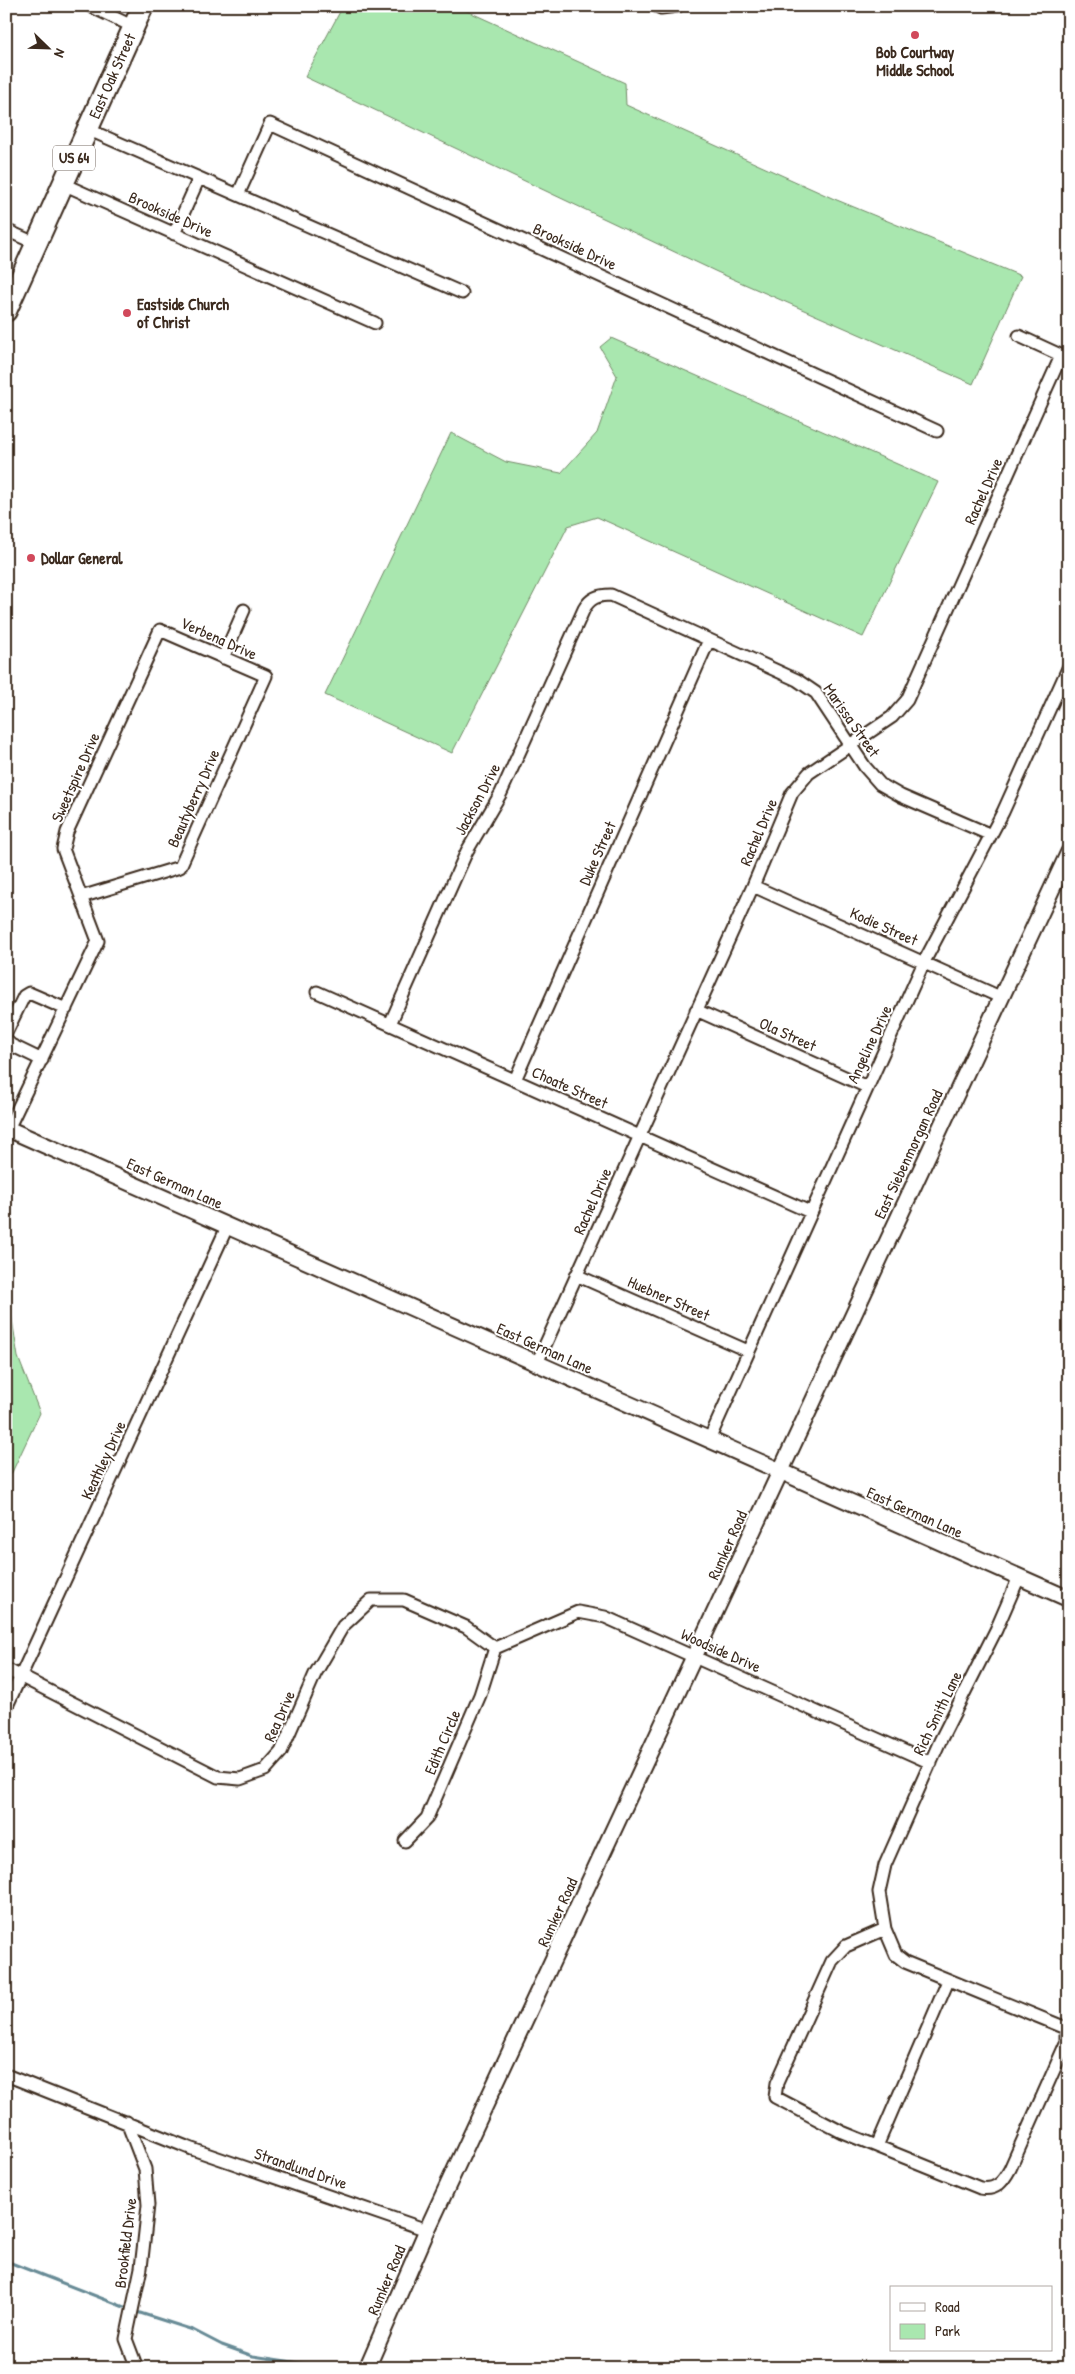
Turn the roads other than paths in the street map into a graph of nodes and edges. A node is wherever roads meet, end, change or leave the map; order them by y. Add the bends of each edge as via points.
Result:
1 (90, 6) edge
2 (143, 6) edge
3 (656, 6) edge
4 (678, 6) edge
5 (134, 27) junction
6 (87, 129) junction
7 (199, 178) junction
8 (63, 184) junction
9 (238, 195) junction
10 (6, 230) edge
11 (174, 234) junction
12 (37, 244) junction
13 (462, 293) dead end
14 (6, 311) edge
15 (375, 323) dead end
16 (1019, 336) dead end
17 (1065, 357) edge
18 (937, 431) dead end
19 (600, 595) joint
20 (244, 610) dead end
21 (160, 630) joint
22 (709, 640) junction
23 (222, 658) junction
24 (1069, 666) edge
25 (266, 676) joint
26 (852, 744) junction
27 (991, 835) junction
28 (1069, 852) edge
29 (753, 886) junction
30 (81, 897) junction
31 (924, 962) junction
32 (317, 992) dead end
33 (1000, 997) junction
34 (66, 1009) junction
35 (696, 1010) junction
36 (390, 1024) junction
37 (6, 1033) edge
38 (6, 1040) edge
39 (42, 1060) junction
40 (515, 1080) junction
41 (867, 1087) junction
42 (7, 1129) edge
43 (639, 1136) junction
44 (810, 1212) junction
45 (228, 1226) junction
46 (576, 1275) junction
47 (748, 1351) junction
48 (537, 1363) junction
49 (709, 1440) junction
50 (779, 1472) junction
51 (1019, 1577) junction
52 (1069, 1599) edge
53 (495, 1648) junction
54 (696, 1657) junction
55 (6, 1669) edge
56 (22, 1676) junction
57 (6, 1708) edge
58 (931, 1763) junction
59 (405, 1841) dead end
60 (885, 1928) junction
61 (948, 1981) junction
62 (1067, 2027) edge
63 (6, 2075) edge
64 (127, 2122) junction
65 (877, 2146) junction
66 (427, 2230) junction
67 (137, 2368) edge
68 (367, 2368) edge

1 - 5 street
2 - 5 highway, East Oak Street / US 64
3 - 4 street
5 - 6 highway, East Oak Street / US 64
6 - 7 street
6 - 8 highway, East Oak Street / US 64
7 - 9 street
7 - 11 street
8 - 11 street, Brookside Drive
8 - 12 highway, East Oak Street / US 64
9 - 13 street
9 - 18 street, Brookside Drive via 270,124
10 - 12 street
11 - 15 street, Brookside Drive
12 - 14 highway, East Oak Street / US 64
16 - 17 street
17 - 26 street, Rachel Drive via 907,700 892,717
19 - 22 street, Marissa Street via 611,595
19 - 36 street, Jackson Drive via 588,601 584,609 502,793 467,851
20 - 23 street
21 - 23 street, Verbena Drive
21 - 30 street, Sweetspire Drive via 67,832 63,849
22 - 26 street, Marissa Street via 797,680 816,693
22 - 40 street, Duke Street
23 - 25 street, Verbena Drive
24 - 27 street, Angeline Drive
25 - 30 street, Beautyberry Drive via 180,867
26 - 27 street, Marissa Street via 865,767 880,784
26 - 29 street, Rachel Drive via 809,773 792,793
27 - 31 street, Angeline Drive
28 - 33 street, East Siebenmorgan Road
29 - 31 street, Kodie Street
29 - 35 street, Rachel Drive
30 - 34 street, Sweetspire Drive via 98,941
31 - 33 street, Kodie Street
31 - 41 street, Angeline Drive
32 - 36 street, Choate Street
33 - 50 street, East Siebenmorgan Road
34 - 37 street via 29,993 24,996
34 - 39 street
35 - 41 street, Ola Street
35 - 43 street, Rachel Drive
36 - 40 street, Choate Street
38 - 39 street
39 - 42 street
40 - 43 street, Choate Street
41 - 44 street, Angeline Drive
42 - 45 street, East German Lane
43 - 44 street, Choate Street
43 - 46 street, Rachel Drive
44 - 47 street, Angeline Drive
45 - 48 street, East German Lane
45 - 56 street, Keathley Drive
46 - 47 street, Huebner Street
46 - 48 street, Rachel Drive
47 - 49 street, Angeline Drive
48 - 49 street, East German Lane
49 - 50 street, East German Lane
50 - 51 street, East German Lane
50 - 54 street, Rumker Road
51 - 52 street, East German Lane
51 - 58 street, Rich Smith Lane
53 - 54 street, Woodside Drive via 578,1612 605,1617
53 - 56 street, Rea Drive via 466,1627 404,1600 371,1600 344,1626 315,1674 281,1752 265,1770 240,1779 218,1778
53 - 59 street, Edith Circle via 480,1695 427,1818
54 - 58 street, Woodside Drive
54 - 66 street, Rumker Road
55 - 56 street, Rea Drive
56 - 57 street, Keathley Drive
58 - 60 street, Rich Smith Lane via 885,1865 879,1892
60 - 61 street, Rich Smith Lane via 896,1955
60 - 65 street via 846,1946 832,1961 777,2082 775,2097
61 - 62 street, Rich Smith Lane
61 - 65 street
62 - 65 street via 1066,2043 1002,2182 989,2190 980,2188
63 - 64 street
64 - 66 street, Strandlund Drive via 192,2149
64 - 67 street, Brookfield Drive via 145,2169 148,2205 141,2268 126,2339
66 - 68 street, Rumker Road

